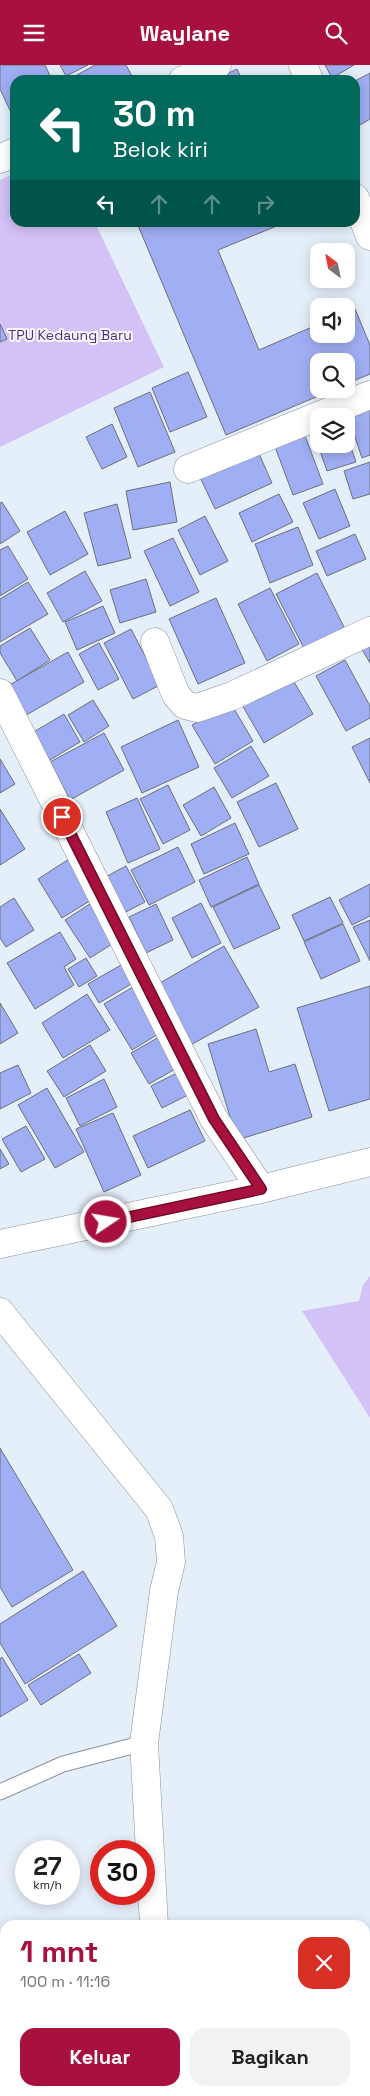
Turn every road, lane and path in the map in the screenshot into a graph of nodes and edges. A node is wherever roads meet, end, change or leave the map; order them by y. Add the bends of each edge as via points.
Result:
1 (217, 65) edge
2 (194, 75) edge
3 (360, 211) edge
4 (370, 236) edge
5 (370, 395) edge
6 (188, 469) dead end
7 (370, 631) edge
8 (155, 642) dead end
9 (0, 693) edge
10 (370, 1162) edge
11 (261, 1189) junction
12 (0, 1244) edge
13 (0, 1312) edge
14 (144, 1743) junction
15 (0, 1792) edge
16 (154, 1920) edge

1 - 2 street
3 - 4 street
5 - 6 street
7 - 8 street via 232,696 197,708 185,705 176,695
9 - 11 street via 214,1119
10 - 11 street
11 - 12 street
13 - 14 street via 159,1509 169,1535 171,1562 164,1591
14 - 15 lane via 63,1764
14 - 16 street

